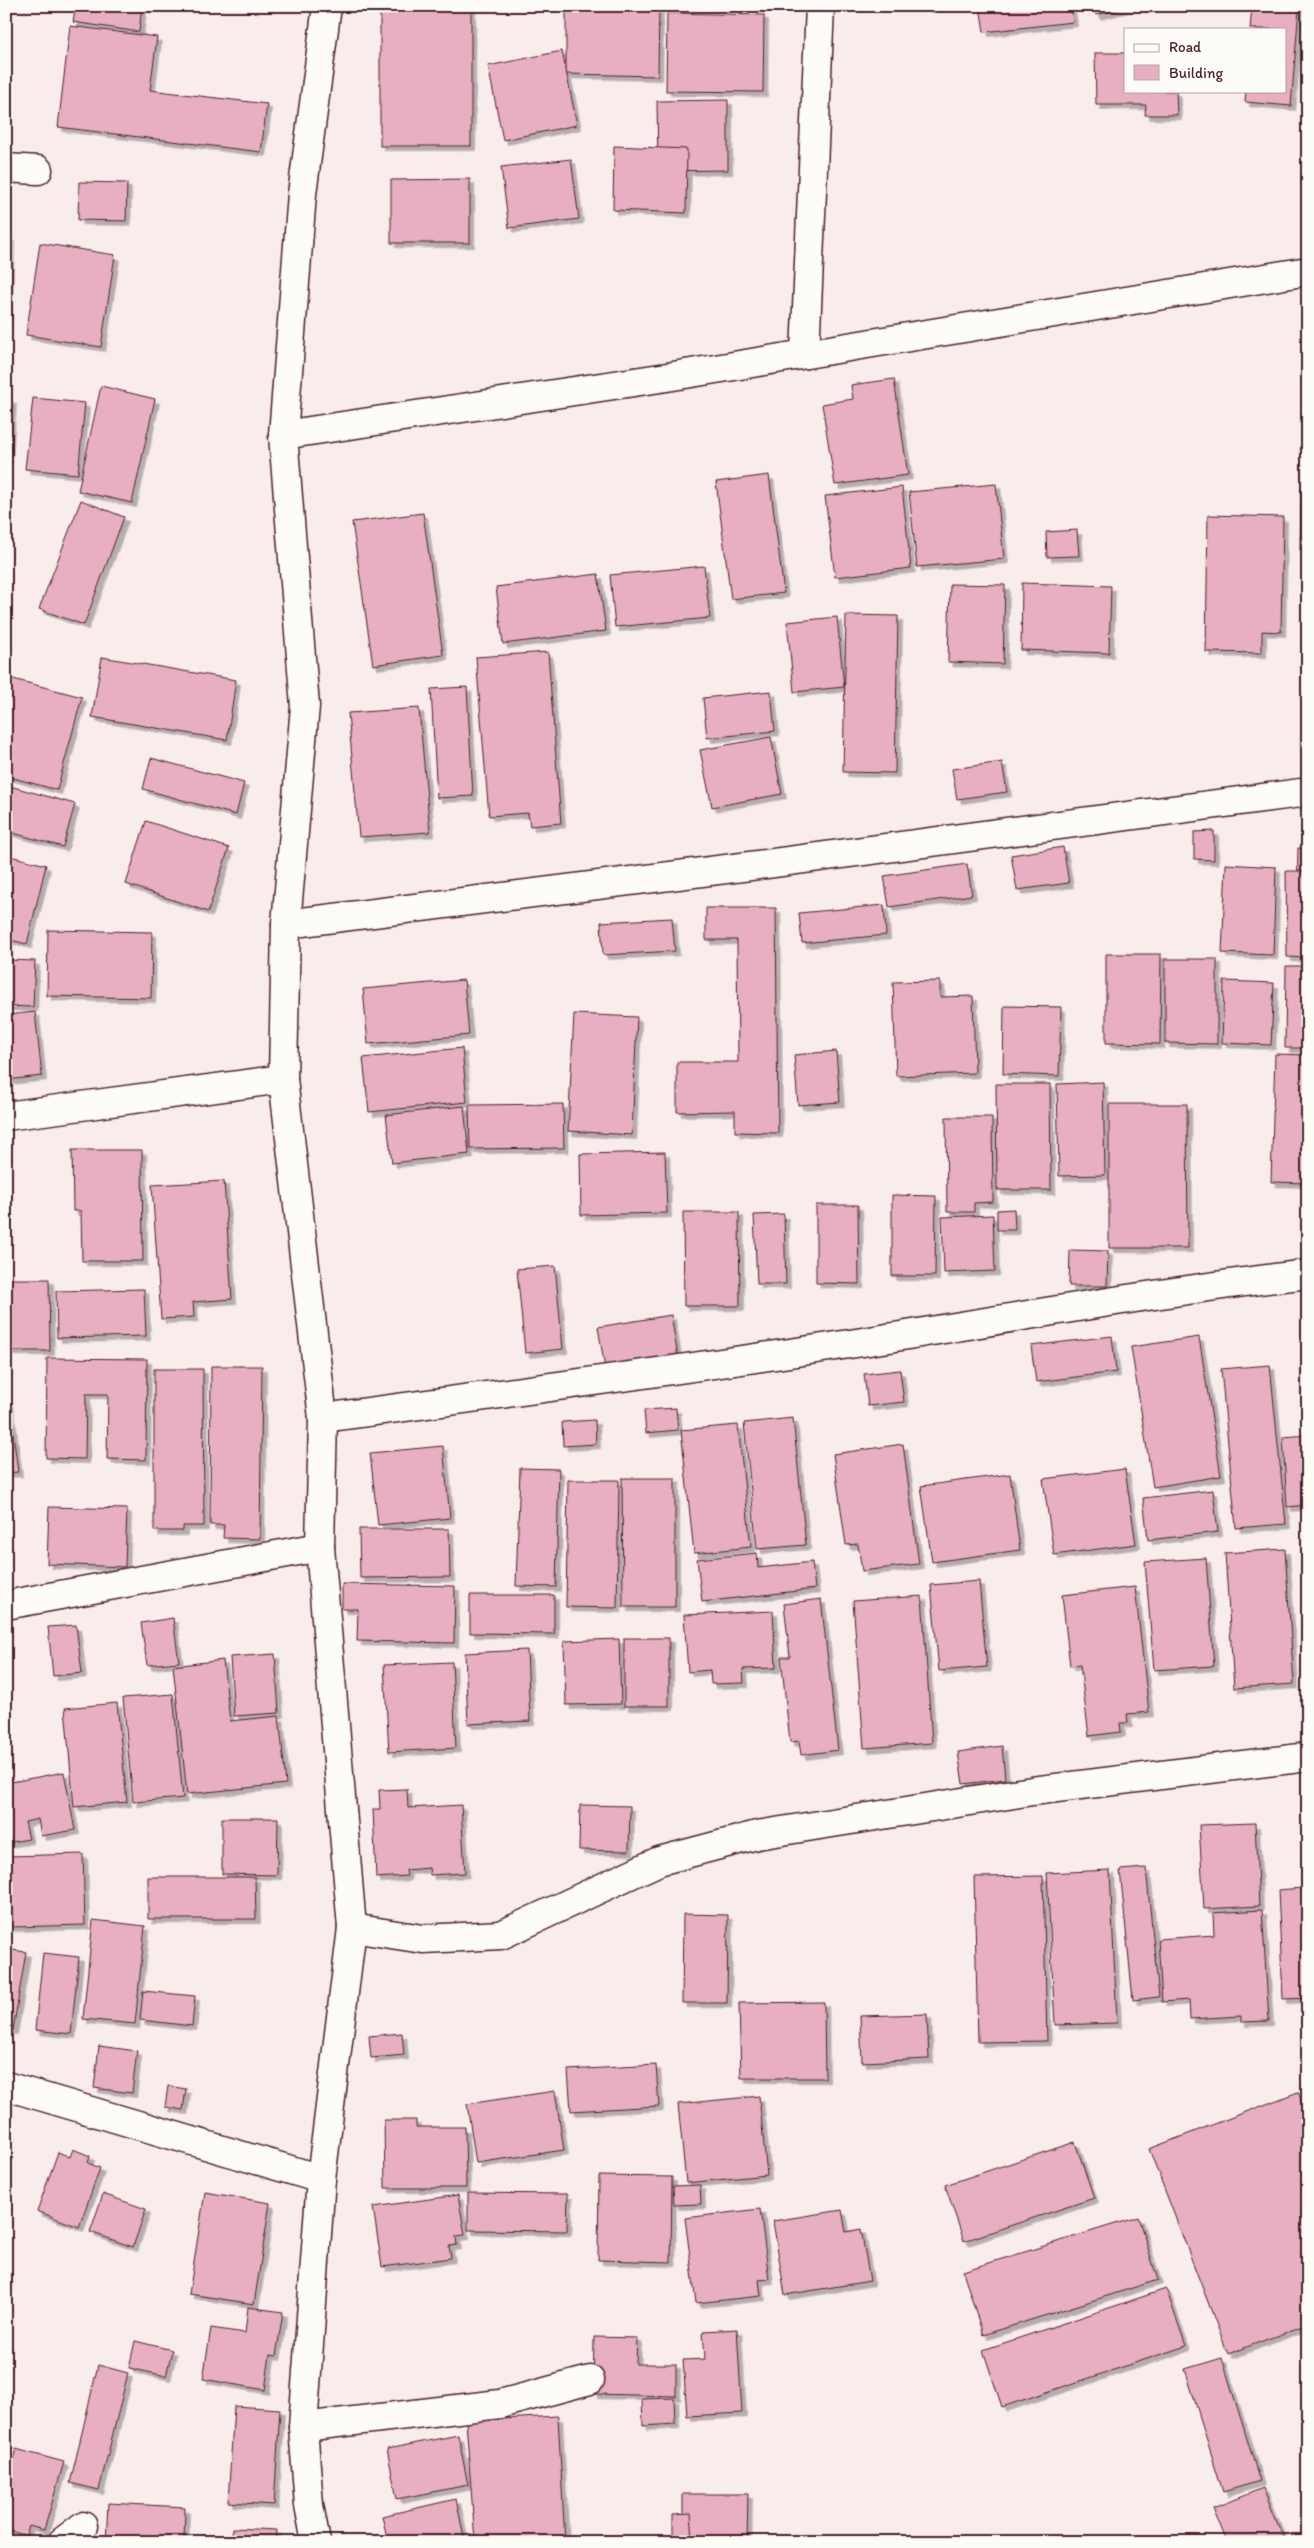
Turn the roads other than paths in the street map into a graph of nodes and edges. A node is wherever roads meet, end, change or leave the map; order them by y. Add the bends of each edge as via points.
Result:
1 (327, 6) edge
2 (820, 6) edge
3 (6, 168) edge
4 (38, 170) dead end
5 (1308, 270) edge
6 (805, 354) junction
7 (283, 435) junction
8 (1308, 792) edge
9 (286, 924) junction
10 (284, 1079) junction
11 (6, 1116) edge
12 (1308, 1274) edge
13 (323, 1418) junction
14 (320, 1547) junction
15 (6, 1605) edge
16 (1308, 1757) edge
17 (352, 1928) junction
18 (6, 2086) edge
19 (321, 2179) junction
20 (590, 2380) dead end
21 (303, 2427) junction
22 (84, 2526) dead end
23 (62, 2542) edge
24 (316, 2542) edge

1 - 7 street via 302,194
2 - 6 street
3 - 4 street
5 - 6 street
6 - 7 street
7 - 9 street via 305,706
8 - 9 street
9 - 10 street
10 - 11 street
10 - 13 street
12 - 13 street via 1184,1289 882,1339
13 - 14 street
14 - 15 street
14 - 17 street
16 - 17 street via 1032,1791 758,1835 659,1862 501,1935 423,1939
17 - 19 street
18 - 19 street
19 - 21 street
20 - 21 street via 500,2404
21 - 24 street via 309,2506
22 - 23 street

